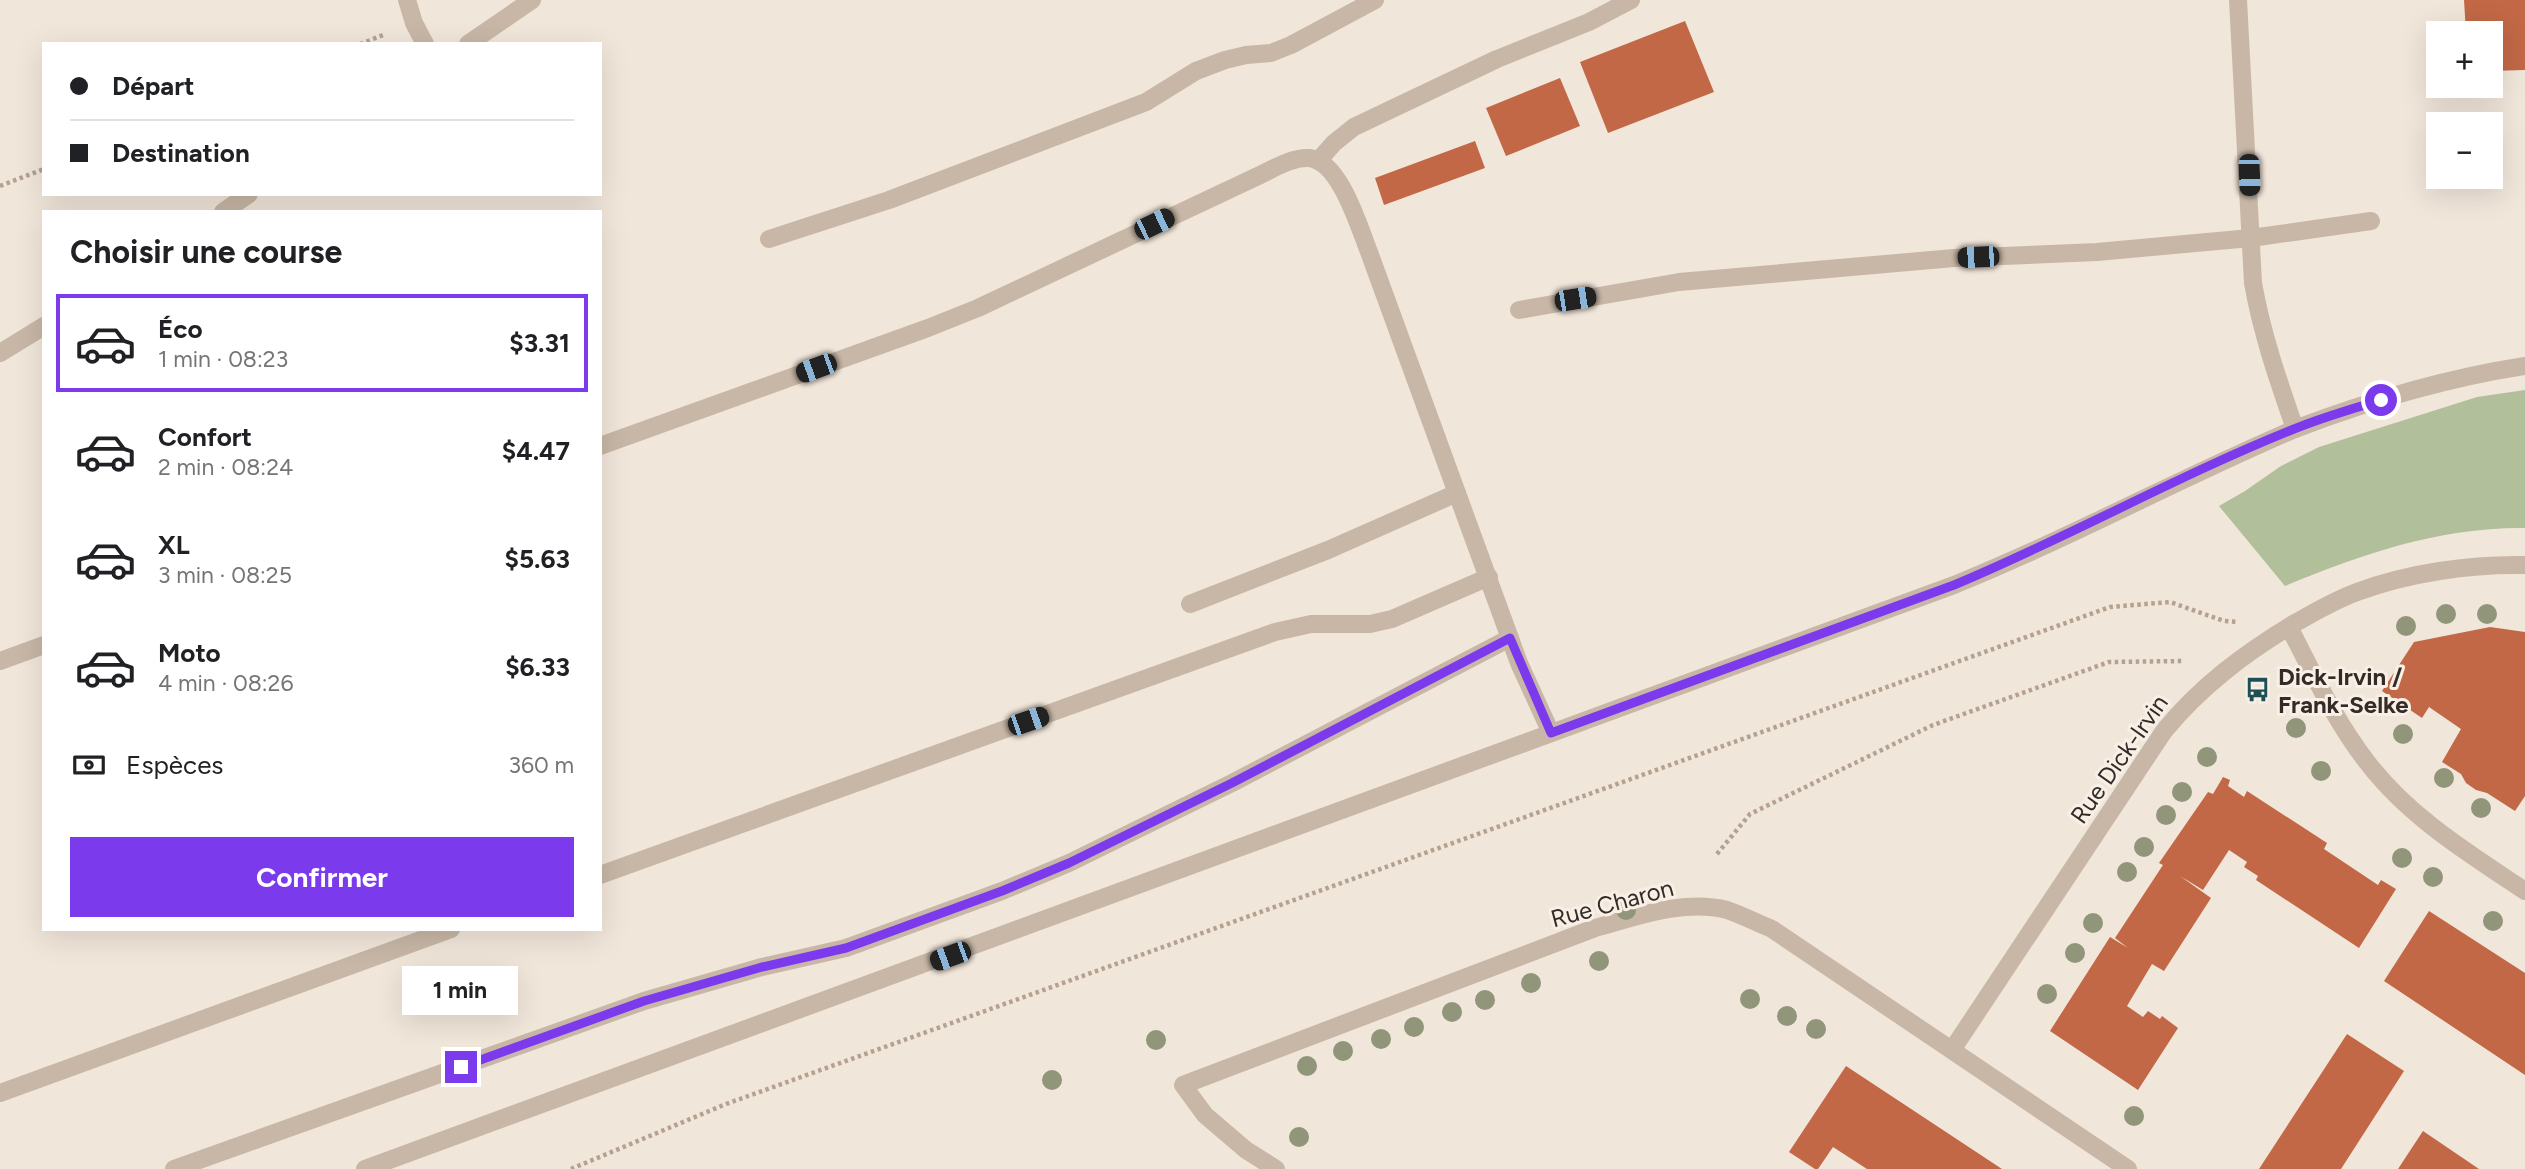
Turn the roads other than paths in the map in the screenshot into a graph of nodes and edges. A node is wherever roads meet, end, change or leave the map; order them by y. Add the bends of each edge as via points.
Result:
1 (407, 0) edge
2 (532, 0) edge
3 (1375, 0) edge
4 (1631, 0) edge
5 (2238, 0) edge
6 (424, 42) edge
7 (471, 42) edge
8 (1318, 161) junction
9 (246, 196) edge
10 (226, 210) edge
11 (2371, 221) dead end
12 (2251, 238) junction
13 (769, 239) dead end
14 (1519, 310) dead end
15 (42, 327) edge
16 (0, 353) edge
17 (2525, 366) edge
18 (2295, 429) junction
19 (602, 445) edge
20 (1457, 493) junction
21 (2525, 565) edge
22 (1489, 577) junction
23 (1190, 604) dead end
24 (2289, 627) junction
25 (1510, 638) junction
26 (42, 646) edge
27 (0, 661) edge
28 (1551, 733) junction
29 (602, 874) edge
30 (2525, 891) edge
31 (446, 931) edge
32 (1952, 1050) junction
33 (0, 1093) edge
34 (174, 1169) edge
35 (365, 1169) edge
36 (1276, 1169) edge
37 (2128, 1169) edge

1 - 6 street
2 - 7 street
3 - 13 street via 1271,53 1225,60 1196,71 1146,102 889,200
4 - 8 street via 1354,127
5 - 12 street
8 - 19 street via 1304,158 1282,165 928,328
8 - 20 street via 1338,180 1348,200
9 - 10 street
11 - 12 street
12 - 14 street via 1679,282
12 - 18 street via 2261,326
15 - 16 street
17 - 18 street via 2450,381
18 - 28 street via 1965,581
20 - 22 street
20 - 23 street
21 - 24 street, Rue Dick-Irvin via 2460,569 2388,582 2356,592
22 - 25 street
22 - 29 street via 1392,619 1370,624 1311,624 1275,632
24 - 30 street via 2367,764 2437,831
24 - 32 street, Rue Dick-Irvin via 2225,669 2164,731
25 - 28 street
25 - 34 street via 1232,783 1002,891 846,948 644,1001
26 - 27 street
28 - 35 street
31 - 33 street
32 - 36 street, Rue Charon via 1772,929 1727,911 1696,906 1654,912 1595,928 1182,1085 1205,1115
32 - 37 street, Rue Charon

